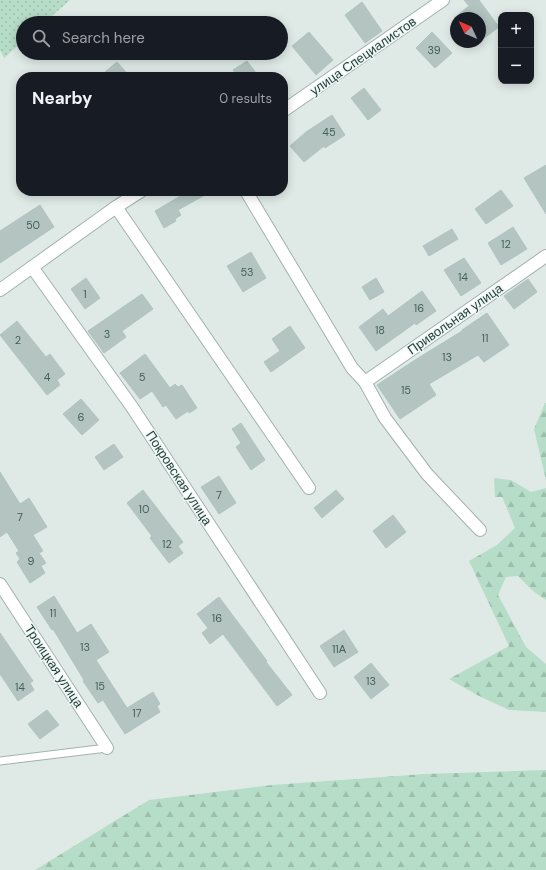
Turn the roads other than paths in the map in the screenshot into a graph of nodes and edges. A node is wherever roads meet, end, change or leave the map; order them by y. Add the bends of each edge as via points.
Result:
1 (443, 0) edge
2 (288, 108) edge
3 (133, 196) edge
4 (249, 196) edge
5 (116, 207) junction
6 (546, 256) edge
7 (32, 268) junction
8 (0, 290) edge
9 (365, 382) junction
10 (309, 488) dead end
11 (480, 530) dead end
12 (0, 584) edge
13 (320, 693) dead end
14 (107, 748) joint
15 (0, 761) edge

1 - 2 street, улица Специалистов
3 - 5 street
4 - 9 street via 352,368
5 - 7 street
5 - 10 street
6 - 9 street, Привольная улица
7 - 8 street
7 - 13 street, Покровская улица via 132,407
9 - 11 street via 385,418 427,474
12 - 14 street, Троицкая улица
14 - 15 lane

